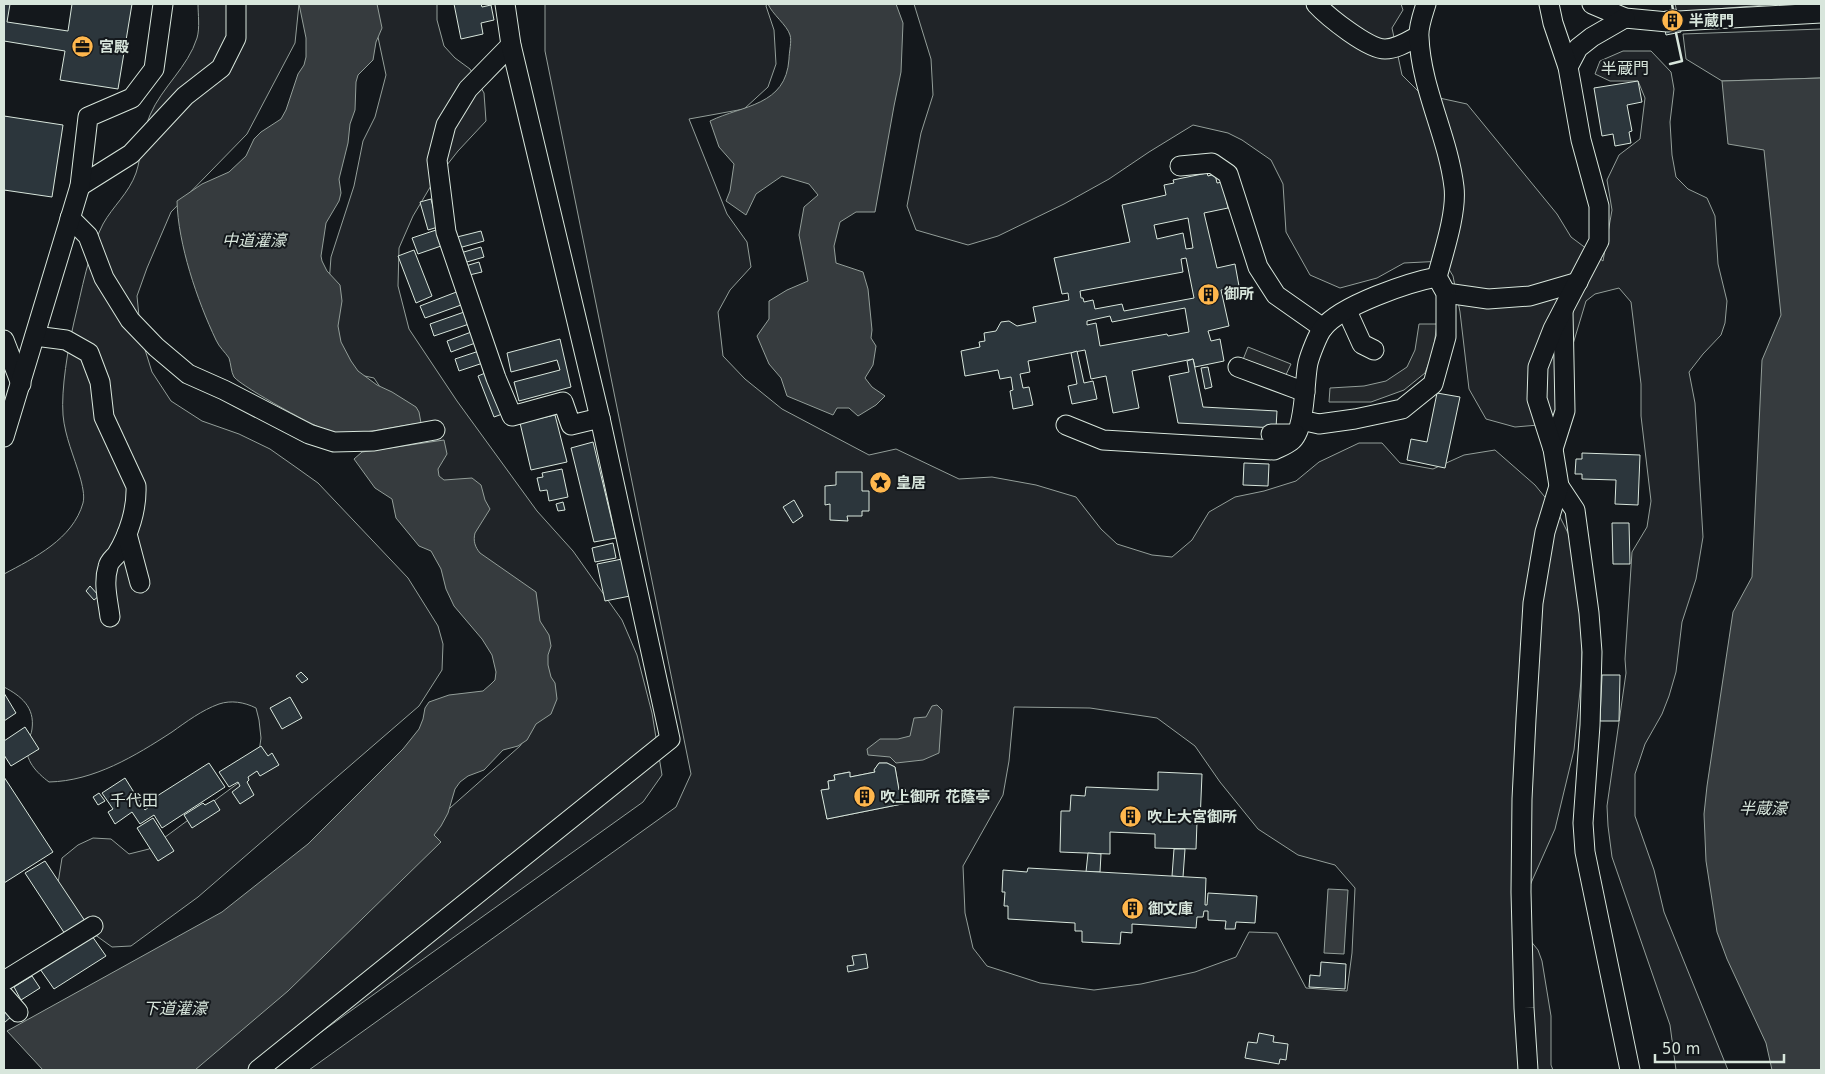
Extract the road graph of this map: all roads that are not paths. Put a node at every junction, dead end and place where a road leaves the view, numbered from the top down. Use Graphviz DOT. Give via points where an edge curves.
graph roads {
  1 [pos="163,4"];
  2 [pos="236,4"];
  3 [pos="505,4"];
  4 [pos="1316,4"];
  5 [pos="1426,4"];
  6 [pos="1549,4"];
  7 [pos="1592,4"];
  8 [pos="1821,13"];
  9 [pos="1625,18"];
  10 [pos="1418,36"];
  11 [pos="511,46"];
  12 [pos="1568,67"];
  13 [pos="1180,166"];
  14 [pos="80,186"];
  15 [pos="70,218"];
  16 [pos="1578,282"];
  17 [pos="1442,285"];
  18 [pos="1563,310"];
  19 [pos="1347,311"];
  20 [pos="1323,328"];
  21 [pos="35,336"];
  22 [pos="4,340"];
  23 [pos="1374,350"];
  24 [pos="1238,367"];
  25 [pos="21,384"];
  26 [pos="1305,392"];
  27 [pos="7,418"];
  28 [pos="600,418"];
  29 [pos="1066,425"];
  30 [pos="1298,427"];
  31 [pos="435,430"];
  32 [pos="1272,434"];
  33 [pos="4,437"];
  34 [pos="1553,448"];
  35 [pos="1559,486"];
  36 [pos="127,534"];
  37 [pos="140,583"];
  38 [pos="110,617"];
  39 [pos="93,926"];
  40 [pos="4,981"];
  41 [pos="4,996"];
  42 [pos="18,1012"];
  43 [pos="258,1070"];
  44 [pos="1528,1070"];
  45 [pos="1630,1070"];
  1 -- 14 [label="lane" via="154,69 132,98 88,117"];
  2 -- 14 [label="lane" via="236,38 222,68 185,96 131,154"];
  3 -- 11 [label="lane"];
  4 -- 10 [label="lane" via="1340,26 1384,49"];
  5 -- 10 [label="lane"];
  6 -- 12 [label="lane"];
  7 -- 9 [label="lane"];
  8 -- 9 [label="lane" via="1673,21"];
  9 -- 12 [label="lane" via="1578,48"];
  10 -- 17 [label="lane" via="1425,78 1454,188"];
  11 -- 28 [label="lane"];
  11 -- 28 [label="lane" via="468,89 446,125 438,160 446,232 512,416 563,402 571,426"];
  12 -- 16 [label="lane" via="1599,206 1599,241"];
  13 -- 20 [label="lane" via="1212,163 1228,174 1258,267 1276,295"];
  14 -- 15 [label="lane"];
  15 -- 21 [label="lane"];
  15 -- 31 [label="lane" via="88,236 104,278 130,320 188,374 309,434 334,442 374,441"];
  16 -- 17 [label="lane" via="1530,296 1488,298"];
  16 -- 18 [label="lane"];
  17 -- 19 [label="lane" via="1418,280"];
  17 -- 30 [label="lane" via="1446,336 1433,384 1402,409"];
  18 -- 34 [label="lane" via="1565,411"];
  18 -- 34 [label="lane" via="1538,367 1537,399"];
  19 -- 20 [label="lane"];
  19 -- 23 [label="lane" via="1362,344"];
  20 -- 26 [label="lane" via="1308,363"];
  21 -- 25 [label="lane"];
  21 -- 36 [label="lane" via="66,340 89,353 100,382 104,417 136,486 137,498"];
  22 -- 25 [label="lane"];
  24 -- 26 [label="lane"];
  25 -- 27 [label="lane"];
  26 -- 30 [label="lane"];
  27 -- 33 [label="lane"];
  28 -- 43 [label="lane" via="670,738"];
  29 -- 30 [label="lane" via="1103,440 1274,450 1293,440"];
  30 -- 32 [label="lane"];
  34 -- 35 [label="lane"];
  35 -- 44 [label="lane" via="1545,532 1533,603 1526,719 1521,892"];
  35 -- 45 [label="lane" via="1574,510 1589,613 1592,661 1583,822 1585,852"];
  36 -- 37 [label="lane"];
  36 -- 38 [label="lane" via="108,564 105,580"];
  39 -- 40 [label="lane"];
  41 -- 42 [label="lane"];
}
